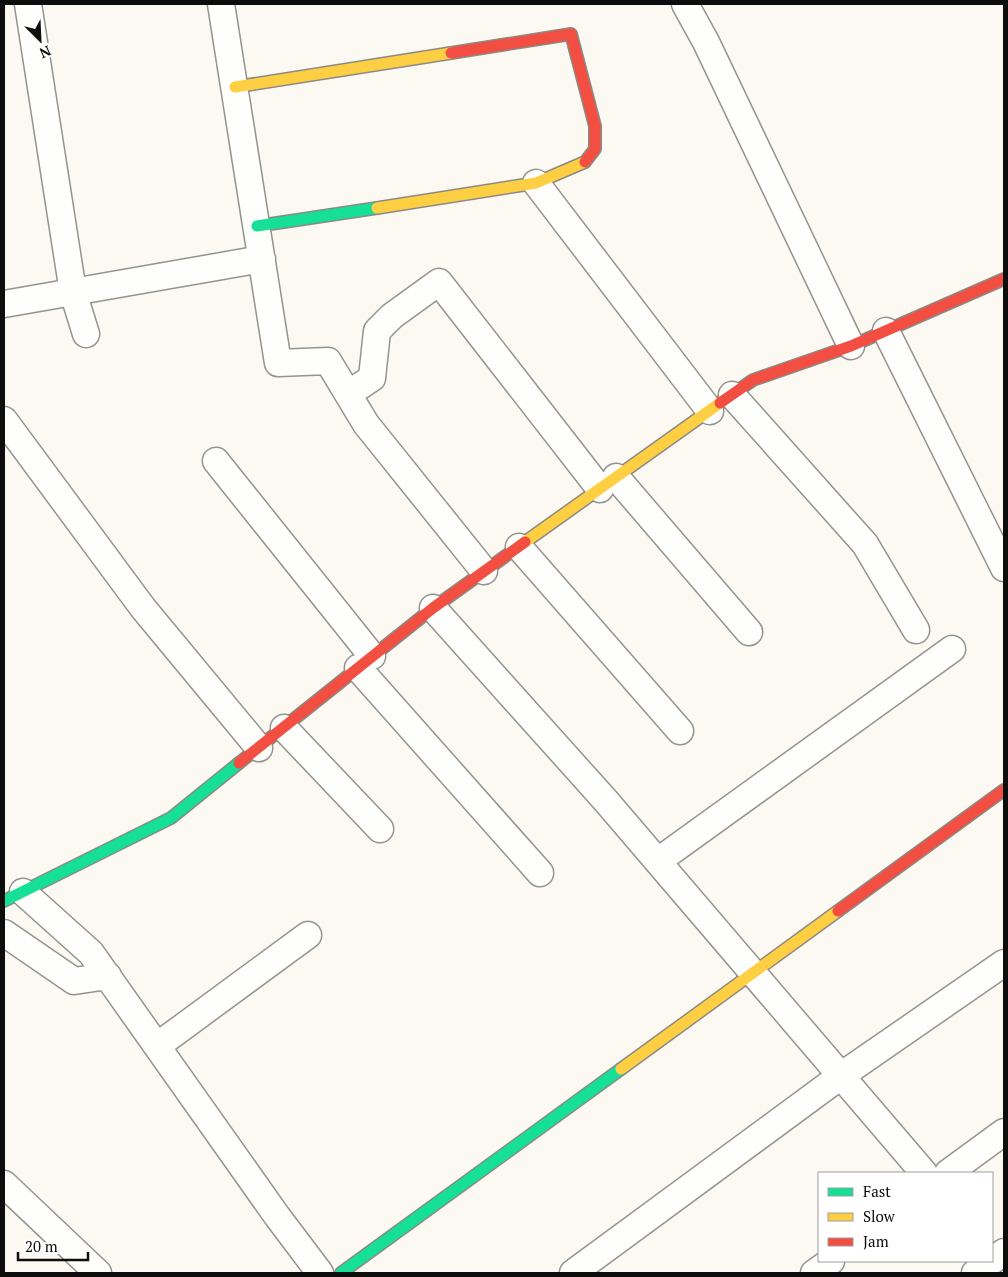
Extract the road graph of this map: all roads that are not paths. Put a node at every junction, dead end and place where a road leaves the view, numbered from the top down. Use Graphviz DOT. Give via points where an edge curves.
graph roads {
  1 [pos="28,4"];
  2 [pos="222,4"];
  3 [pos="685,4"];
  4 [pos="234,87"];
  5 [pos="536,183"];
  6 [pos="257,226"];
  7 [pos="262,259"];
  8 [pos="1004,279"];
  9 [pos="73,292"];
  10 [pos="4,304"];
  11 [pos="886,331"];
  12 [pos="86,334"];
  13 [pos="851,346"];
  14 [pos="348,394"];
  15 [pos="732,396"];
  16 [pos="710,411"];
  17 [pos="4,420"];
  18 [pos="216,461"];
  19 [pos="608,483"];
  20 [pos="518,547"];
  21 [pos="1004,568"];
  22 [pos="484,571"];
  23 [pos="433,608"];
  24 [pos="916,630"];
  25 [pos="749,632"];
  26 [pos="952,649"];
  27 [pos="365,662"];
  28 [pos="284,728"];
  29 [pos="680,731"];
  30 [pos="259,748"];
  31 [pos="1004,790"];
  32 [pos="380,830"];
  33 [pos="658,861"];
  34 [pos="540,873"];
  35 [pos="13,896"];
  36 [pos="4,933"];
  37 [pos="308,935"];
  38 [pos="1004,963"];
  39 [pos="753,971"];
  40 [pos="108,976"];
  41 [pos="157,1046"];
  42 [pos="842,1075"];
  43 [pos="1004,1132"];
  44 [pos="923,1172"];
  45 [pos="949,1172"];
  46 [pos="4,1184"];
  47 [pos="830,1262"];
  48 [pos="993,1262"];
  49 [pos="98,1273"];
  50 [pos="320,1273"];
  51 [pos="341,1273"];
  52 [pos="573,1273"];
  53 [pos="814,1273"];
  54 [pos="976,1273"];
  1 -- 9 [label="street"];
  2 -- 4 [label="street"];
  3 -- 13 [label="street"];
  4 -- 5 [label="street" via="571,34 595,126 595,149 583,164"];
  4 -- 6 [label="street"];
  5 -- 6 [label="street"];
  5 -- 16 [label="street"];
  6 -- 7 [label="street"];
  7 -- 9 [label="street"];
  7 -- 14 [label="street" via="278,363 328,361"];
  8 -- 11 [label="street"];
  9 -- 10 [label="street"];
  9 -- 12 [label="street"];
  11 -- 13 [label="street"];
  11 -- 21 [label="street"];
  13 -- 15 [label="street" via="753,380"];
  14 -- 19 [label="street" via="372,378 377,331 439,282"];
  14 -- 22 [label="street" via="366,424"];
  15 -- 16 [label="street"];
  15 -- 24 [label="street" via="865,544"];
  16 -- 19 [label="street"];
  17 -- 30 [label="street" via="143,608"];
  18 -- 27 [label="street"];
  19 -- 20 [label="street"];
  19 -- 25 [label="street"];
  20 -- 22 [label="street"];
  20 -- 29 [label="street"];
  22 -- 23 [label="street"];
  23 -- 27 [label="street"];
  23 -- 33 [label="street"];
  26 -- 33 [label="street"];
  27 -- 28 [label="street"];
  27 -- 34 [label="street"];
  28 -- 30 [label="street"];
  28 -- 32 [label="street"];
  30 -- 35 [label="street" via="171,818"];
  31 -- 39 [label="street"];
  33 -- 39 [label="street"];
  35 -- 40 [label="street" via="91,953"];
  36 -- 40 [label="street" via="74,981"];
  37 -- 41 [label="street"];
  38 -- 42 [label="street"];
  39 -- 42 [label="street"];
  39 -- 51 [label="street"];
  40 -- 41 [label="street"];
  41 -- 50 [label="street"];
  42 -- 44 [label="street"];
  42 -- 52 [label="street"];
  43 -- 45 [label="street"];
  46 -- 49 [label="street"];
  47 -- 53 [label="street"];
  48 -- 54 [label="street"];
}
